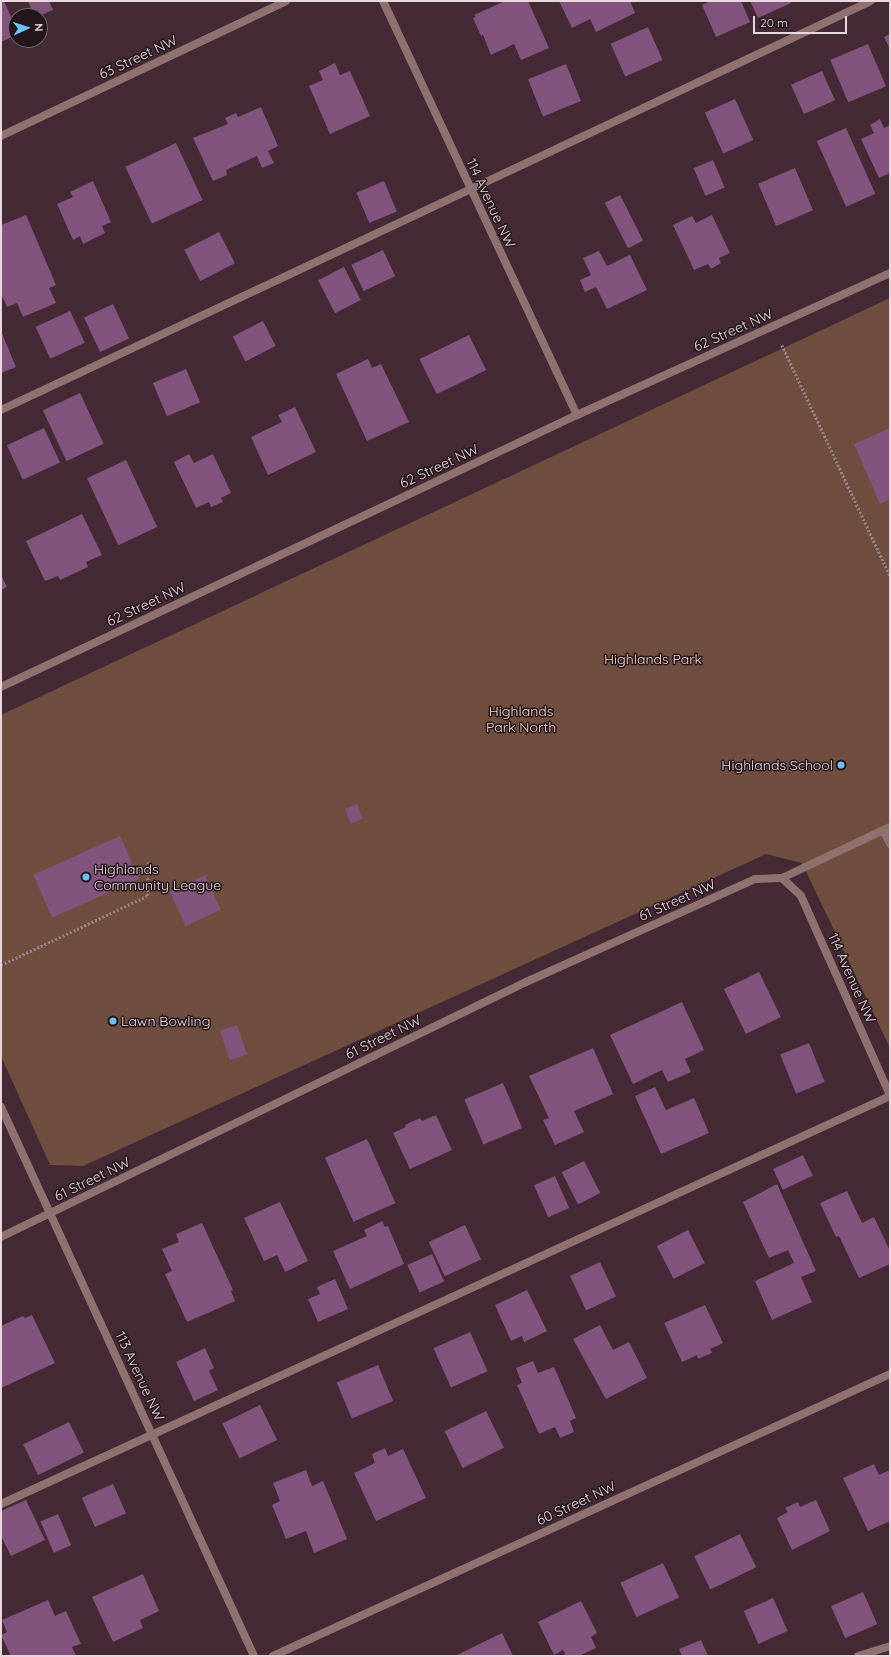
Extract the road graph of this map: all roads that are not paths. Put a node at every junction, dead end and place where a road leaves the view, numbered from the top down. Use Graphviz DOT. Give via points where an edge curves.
graph roads {
  1 [pos="286,1"];
  2 [pos="382,1"];
  3 [pos="872,1"];
  4 [pos="1,136"];
  5 [pos="470,191"];
  6 [pos="890,273"];
  7 [pos="1,410"];
  8 [pos="577,415"];
  9 [pos="1,687"];
  10 [pos="887,829"];
  11 [pos="890,844"];
  12 [pos="782,878"];
  13 [pos="890,1095"];
  14 [pos="1,1107"];
  15 [pos="51,1214"];
  16 [pos="1,1237"];
  17 [pos="890,1374"];
  18 [pos="152,1434"];
  19 [pos="1,1504"];
  20 [pos="890,1646"];
  21 [pos="254,1656"];
  22 [pos="273,1656"];
  23 [pos="858,1656"];
  1 -- 4 [label="street, 63 Street NW"];
  2 -- 5 [label="street, 114 Avenue NW"];
  3 -- 5 [label="street"];
  5 -- 7 [label="street"];
  5 -- 8 [label="street, 114 Avenue NW"];
  6 -- 8 [label="street, 62 Street NW"];
  8 -- 9 [label="street, 62 Street NW"];
  10 -- 11 [label="street"];
  10 -- 12 [label="street"];
  12 -- 13 [label="street, 114 Avenue NW" via="801,896"];
  12 -- 15 [label="street, 61 Street NW" via="755,880 526,982"];
  13 -- 18 [label="street"];
  14 -- 15 [label="street, 113 Avenue NW"];
  15 -- 16 [label="street, 61 Street NW"];
  15 -- 18 [label="street, 113 Avenue NW"];
  17 -- 22 [label="street, 60 Street NW"];
  18 -- 19 [label="street"];
  18 -- 21 [label="street, 113 Avenue NW"];
  20 -- 23 [label="street"];
}
